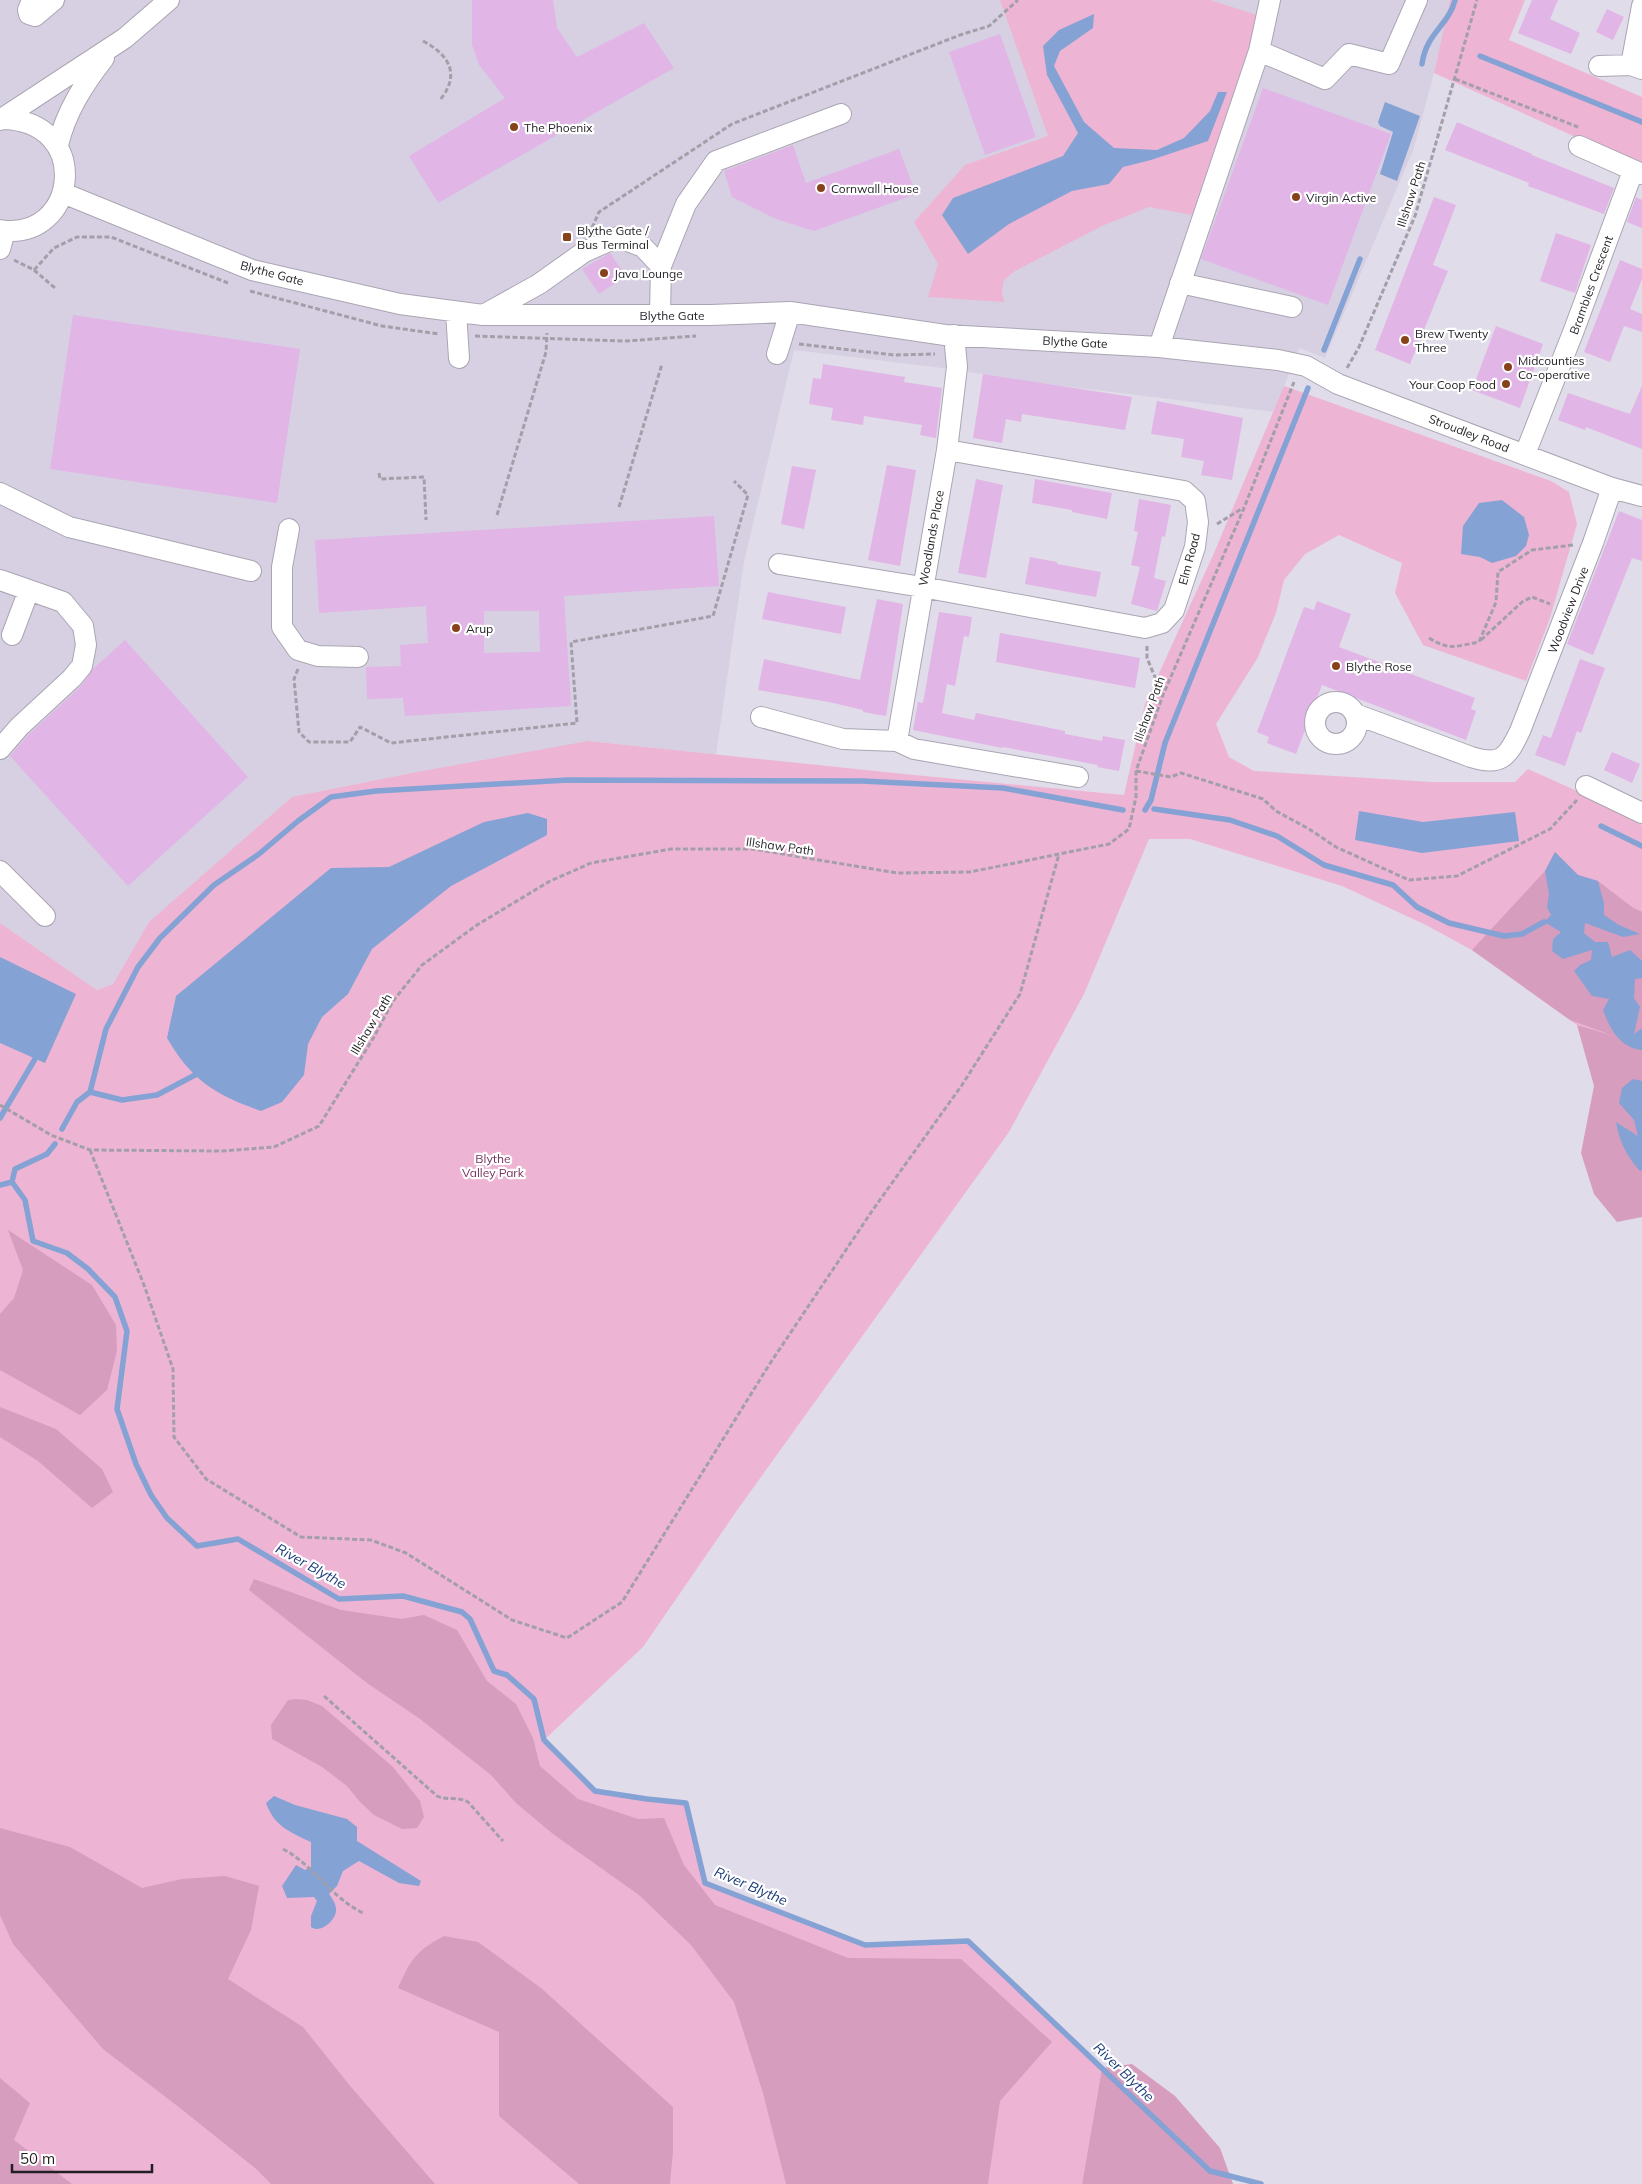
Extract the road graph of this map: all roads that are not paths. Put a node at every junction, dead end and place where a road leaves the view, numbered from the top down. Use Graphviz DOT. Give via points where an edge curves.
graph roads {
  1 [pos="32,0"];
  2 [pos="54,0"];
  3 [pos="169,0"];
  4 [pos="1270,0"];
  5 [pos="1417,0"];
  6 [pos="1642,6"];
  7 [pos="114,45"];
  8 [pos="1259,51"];
  9 [pos="1600,66"];
  10 [pos="1637,67"];
  11 [pos="841,114"];
  12 [pos="1,119"];
  13 [pos="1579,137"];
  14 [pos="58,145"];
  15 [pos="1638,173"];
  16 [pos="63,193"];
  17 [pos="4,242"];
  18 [pos="661,266"];
  19 [pos="1180,283"];
  20 [pos="1292,307"];
  21 [pos="456,312"];
  22 [pos="790,312"];
  23 [pos="660,314"];
  24 [pos="483,315"];
  25 [pos="954,335"];
  26 [pos="1159,347"];
  27 [pos="777,354"];
  28 [pos="459,358"];
  29 [pos="1298,365"];
  30 [pos="947,450"];
  31 [pos="1525,454"];
  32 [pos="1612,488"];
  33 [pos="0,493"];
  34 [pos="1642,496"];
  35 [pos="289,529"];
  36 [pos="779,564"];
  37 [pos="251,571"];
  38 [pos="0,580"];
  39 [pos="922,587"];
  40 [pos="29,590"];
  41 [pos="12,635"];
  42 [pos="358,657"];
  43 [pos="1355,714"];
  44 [pos="761,717"];
  45 [pos="897,741"];
  46 [pos="0,749"];
  47 [pos="1078,777"];
  48 [pos="1586,786"];
  49 [pos="1642,813"];
  50 [pos="0,870"];
  51 [pos="45,916"];
  1 -- 2 [label="street" via="28,10 35,16"];
  3 -- 7 [label="street"];
  4 -- 8 [label="street"];
  5 -- 8 [label="street" via="1389,64 1349,54 1325,79"];
  6 -- 10 [label="street"];
  7 -- 12 [label="street"];
  7 -- 14 [label="street" via="84,84 66,117"];
  8 -- 19 [label="street"];
  9 -- 10 [label="street"];
  11 -- 18 [label="street" via="716,162 686,204"];
  12 -- 14 [label="street" via="19,119 39,127"];
  13 -- 15 [label="street"];
  14 -- 16 [label="street" via="66,180"];
  15 -- 31 [label="street, Brambles Crescent"];
  16 -- 17 [label="street" via="57,205 39,223"];
  16 -- 21 [label="street, Blythe Gate" via="252,270 400,304"];
  18 -- 23 [label="street"];
  18 -- 24 [label="street" via="643,247 618,237 584,252 539,284"];
  19 -- 20 [label="street"];
  19 -- 26 [label="street"];
  21 -- 24 [label="street, Blythe Gate"];
  21 -- 28 [label="street"];
  22 -- 23 [label="street, Blythe Gate"];
  22 -- 25 [label="street, Blythe Gate"];
  22 -- 27 [label="street"];
  23 -- 24 [label="street, Blythe Gate"];
  25 -- 26 [label="street, Blythe Gate"];
  25 -- 30 [label="street, Woodlands Place" via="957,367"];
  26 -- 29 [label="street, Blythe Gate"];
  29 -- 31 [label="street, Stroudley Road" via="1306,366 1338,384"];
  30 -- 39 [label="street, Woodlands Place"];
  30 -- 39 [label="street, Elm Road" via="1184,491 1195,501 1195,547 1174,610 1162,623 1148,628"];
  31 -- 32 [label="street, Stroudley Road"];
  32 -- 34 [label="street, Stroudley Road"];
  32 -- 43 [label="street, Woodview Drive" via="1520,731 1512,748 1501,759 1488,762"];
  33 -- 37 [label="street" via="69,527"];
  35 -- 42 [label="street" via="282,567 282,627 298,650 318,656"];
  36 -- 39 [label="street"];
  38 -- 40 [label="street"];
  39 -- 45 [label="street, Woodlands Place"];
  40 -- 41 [label="street"];
  40 -- 46 [label="street" via="62,602 76,616 86,637 85,657 72,678"];
  44 -- 45 [label="street" via="844,739"];
  45 -- 47 [label="street" via="914,749"];
  48 -- 49 [label="street"];
  50 -- 51 [label="street"];
}
